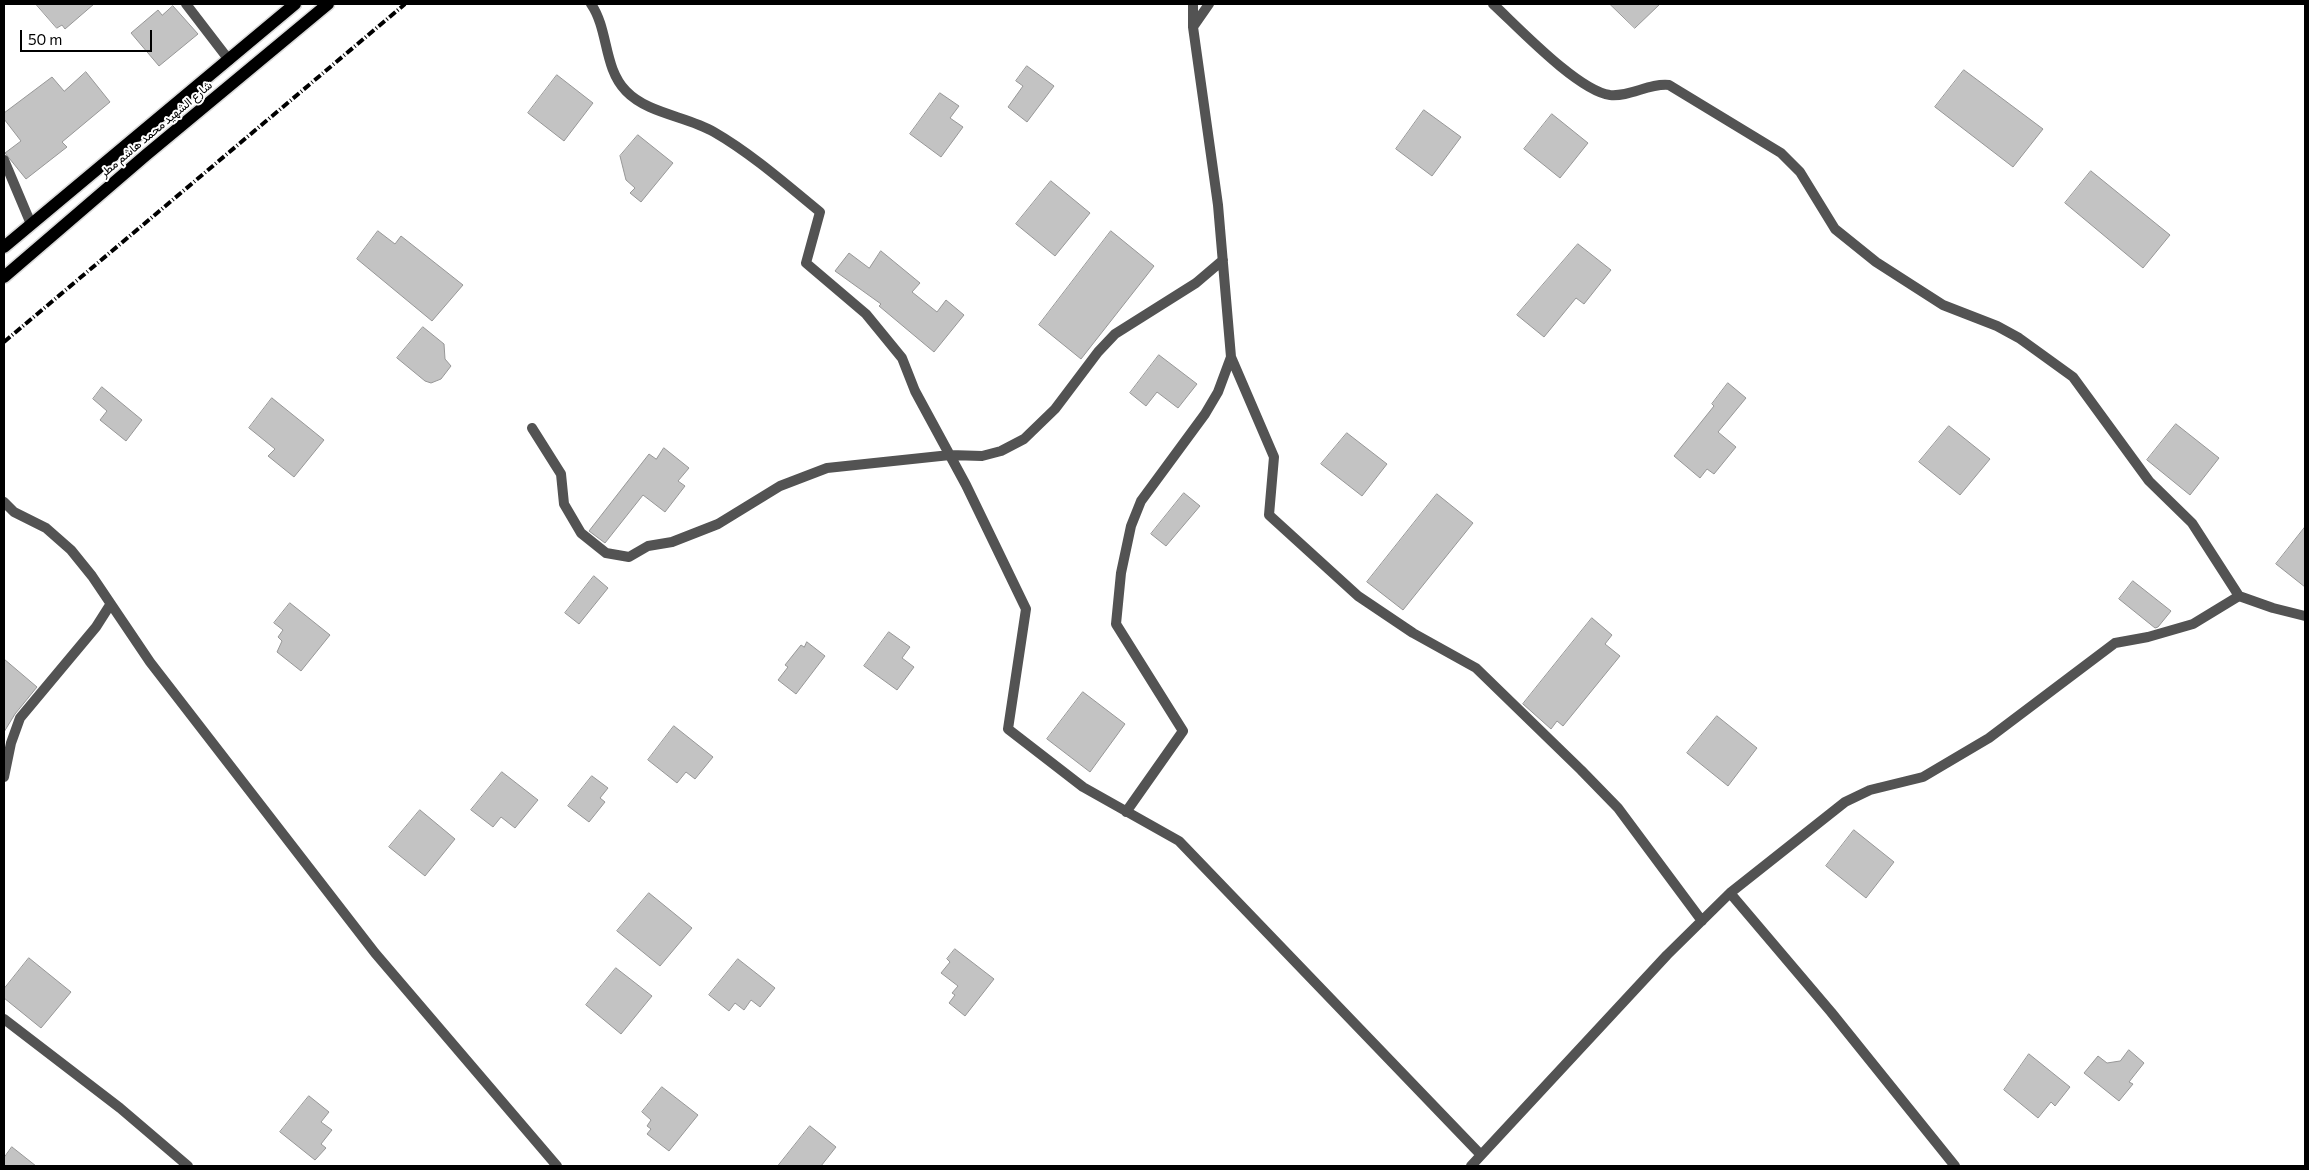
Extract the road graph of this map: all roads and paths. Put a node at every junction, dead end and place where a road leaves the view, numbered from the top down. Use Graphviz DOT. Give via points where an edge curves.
graph roads {
  1 [pos="186,4"];
  2 [pos="295,4"];
  3 [pos="328,4"];
  4 [pos="591,4"];
  5 [pos="1193,4"];
  6 [pos="1209,4"];
  7 [pos="1493,4"];
  8 [pos="1193,27"];
  9 [pos="229,60"];
  10 [pos="4,160"];
  11 [pos="31,224"];
  12 [pos="4,247"];
  13 [pos="1223,260"];
  14 [pos="4,277"];
  15 [pos="1231,357"];
  16 [pos="532,428"];
  17 [pos="950,454"];
  18 [pos="4,502"];
  19 [pos="2239,596"];
  20 [pos="110,605"];
  21 [pos="2305,616"];
  22 [pos="4,777"];
  23 [pos="1126,812"];
  24 [pos="1730,893"];
  25 [pos="1702,920"];
  26 [pos="4,1019"];
  27 [pos="1481,1154"];
  28 [pos="188,1166"];
  29 [pos="557,1166"];
  30 [pos="1471,1166"];
  31 [pos="1955,1166"];
  1 -- 9 [label="street"];
  2 -- 9 [label="main road, شارع الشهيد محمد هاشم مطر"];
  3 -- 14 [label="main road, شارع الشهيد محمد هاشم مطر"];
  4 -- 17 [label="street" via="617,79 635,99 720,136 820,212 806,264 866,314 902,358 923,407"];
  5 -- 8 [label="street"];
  6 -- 8 [label="street"];
  7 -- 19 [label="street" via="1547,54 1601,93 1619,95 1651,86 1670,85 1764,141 1800,172 1836,229 1876,262 1943,305 2019,338 2073,377 2149,481 2192,523"];
  8 -- 13 [label="street"];
  9 -- 11 [label="main road, شارع الشهيد محمد هاشم مطر"];
  10 -- 11 [label="street"];
  11 -- 12 [label="main road, شارع الشهيد محمد هاشم مطر"];
  13 -- 15 [label="street"];
  13 -- 17 [label="street" via="1196,283 1115,334 1055,409 1024,439 982,456"];
  15 -- 23 [label="street" via="1218,392 1205,414 1154,481 1131,526 1121,573 1116,624 1183,731"];
  15 -- 25 [label="street" via="1274,457 1269,515 1358,596 1413,633 1476,668 1618,808"];
  16 -- 17 [label="street" via="561,474 564,504 581,534 606,553 629,556 648,546 672,542 718,524 780,486 810,473 827,468"];
  17 -- 23 [label="street" via="1026,609 1008,729 1083,787"];
  18 -- 20 [label="street" via="14,512 59,538 92,576"];
  19 -- 21 [label="street"];
  19 -- 24 [label="street" via="2193,624 2115,643 1989,738 1923,777 1870,790 1846,802"];
  20 -- 22 [label="street" via="96,627 20,718"];
  20 -- 29 [label="street" via="150,662 375,953"];
  23 -- 27 [label="street" via="1179,842"];
  24 -- 25 [label="street"];
  24 -- 31 [label="street"];
  25 -- 27 [label="street"];
  26 -- 28 [label="street" via="120,1108"];
  27 -- 30 [label="street"];
}
